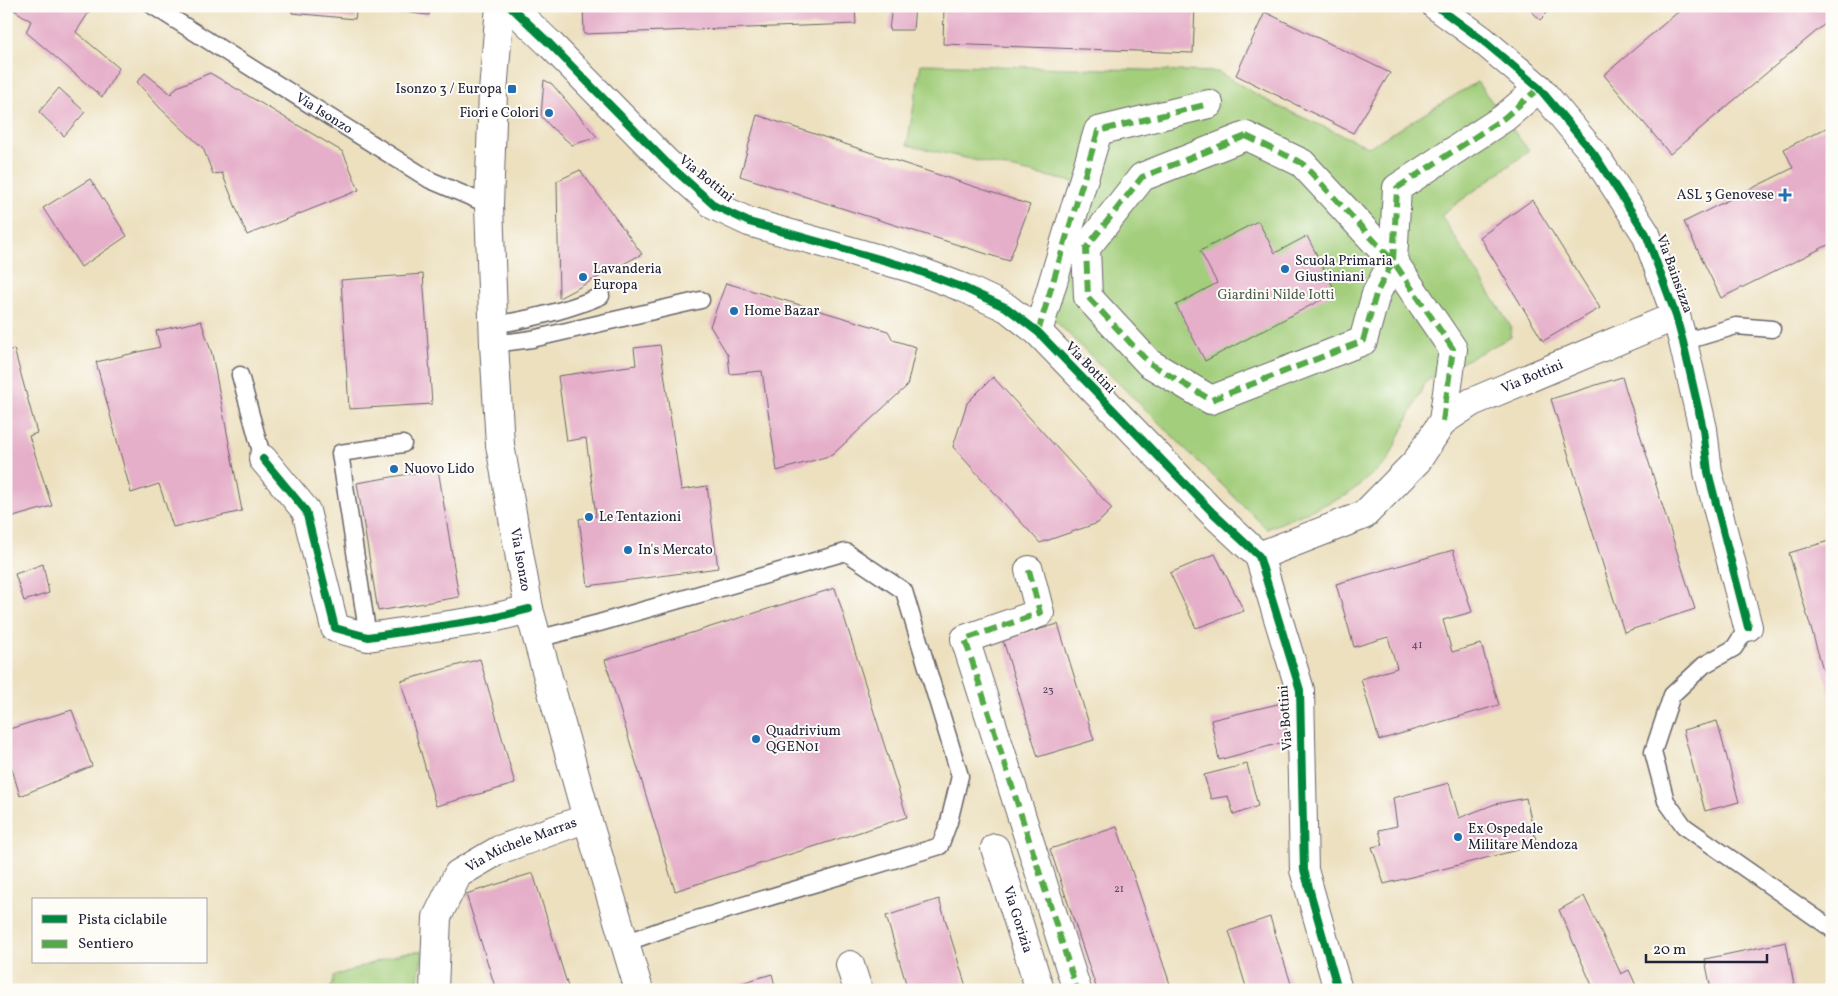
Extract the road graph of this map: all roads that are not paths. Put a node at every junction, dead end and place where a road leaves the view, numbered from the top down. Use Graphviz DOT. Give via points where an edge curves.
graph roads {
  1 [pos="500,6"];
  2 [pos="510,6"];
  3 [pos="1436,6"];
  4 [pos="158,10"];
  5 [pos="1539,88"];
  6 [pos="1209,104"];
  7 [pos="489,205"];
  8 [pos="1393,260"];
  9 [pos="601,296"];
  10 [pos="701,300"];
  11 [pos="1680,329"];
  12 [pos="1772,330"];
  13 [pos="1038,332"];
  14 [pos="493,335"];
  15 [pos="240,375"];
  16 [pos="1443,421"];
  17 [pos="403,444"];
  18 [pos="263,459"];
  19 [pos="1259,556"];
  20 [pos="1029,570"];
  21 [pos="529,610"];
  22 [pos="1748,626"];
  23 [pos="368,636"];
  24 [pos="537,638"];
  25 [pos="587,818"];
  26 [pos="994,848"];
  27 [pos="1832,929"];
  28 [pos="625,943"];
  29 [pos="434,990"];
  30 [pos="639,990"];
  31 [pos="1040,990"];
  32 [pos="1077,990"];
  33 [pos="1338,990"];
  1 -- 7 [label="street, Via Isonzo"];
  2 -- 13 [label="street, Via Bottini" via="667,163 715,206 749,222 912,268 964,288 1007,308"];
  3 -- 5 [label="street, Via Bainsizza"];
  4 -- 7 [label="lane, Via Isonzo" via="430,180"];
  5 -- 8 [label="street" via="1504,118 1398,188"];
  5 -- 11 [label="street, Via Bainsizza" via="1594,154 1646,234"];
  6 -- 13 [label="street" via="1098,132"];
  7 -- 14 [label="street, Via Isonzo"];
  8 -- 8 [label="street" via="1302,163 1246,136 1142,177 1086,248 1088,298 1149,363 1211,400 1363,341 1376,294"];
  8 -- 16 [label="street" via="1453,349"];
  9 -- 14 [label="lane"];
  10 -- 14 [label="lane" via="532,339"];
  11 -- 12 [label="lane" via="1736,326"];
  11 -- 16 [label="street, Via Bottini" via="1480,398"];
  11 -- 22 [label="street, Via Bainsizza" via="1703,428 1708,472"];
  13 -- 19 [label="street, Via Bottini"];
  14 -- 21 [label="street, Via Isonzo" via="500,446"];
  15 -- 18 [label="lane"];
  16 -- 19 [label="street, Via Bottini" via="1417,461 1364,515"];
  17 -- 23 [label="lane" via="340,453"];
  18 -- 23 [label="street" via="306,511 336,628"];
  19 -- 33 [label="street, Via Bottini" via="1300,690 1304,870"];
  20 -- 32 [label="street" via="1040,613 965,639"];
  21 -- 23 [label="street"];
  21 -- 24 [label="street, Via Isonzo"];
  22 -- 27 [label="lane" via="1734,648 1704,666 1672,695 1653,752 1666,801 1684,826"];
  24 -- 25 [label="street, Via Isonzo"];
  24 -- 28 [label="lane" via="846,552 904,591 960,776 940,846"];
  25 -- 28 [label="street, Via Isonzo"];
  25 -- 29 [label="street, Via Michele Marras" via="499,850 458,874 437,917"];
  26 -- 31 [label="street, Via Gorizia"];
  28 -- 30 [label="street, Via Isonzo"];
}
